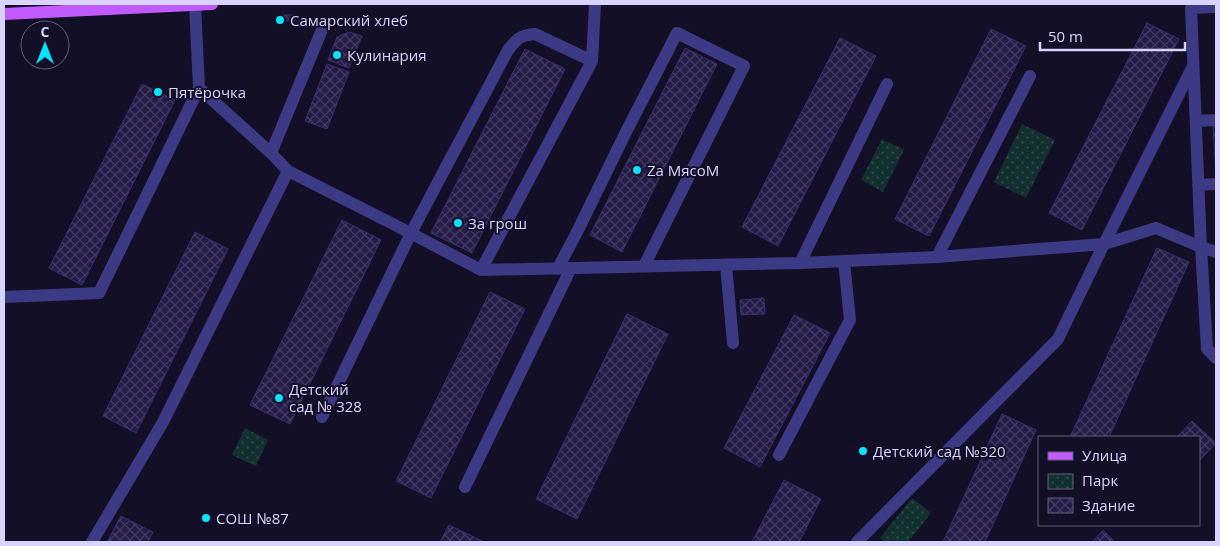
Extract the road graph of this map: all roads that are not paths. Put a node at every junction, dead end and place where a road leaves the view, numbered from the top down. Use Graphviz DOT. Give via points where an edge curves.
graph roads {
  1 [pos="196,4"];
  2 [pos="212,4"];
  3 [pos="595,4"];
  4 [pos="1216,7"];
  5 [pos="4,14"];
  6 [pos="324,25"];
  7 [pos="592,61"];
  8 [pos="1193,66"];
  9 [pos="1030,76"];
  10 [pos="887,84"];
  11 [pos="199,88"];
  12 [pos="1216,120"];
  13 [pos="1196,121"];
  14 [pos="271,153"];
  15 [pos="288,171"];
  16 [pos="1216,184"];
  17 [pos="1198,185"];
  18 [pos="411,233"];
  19 [pos="1104,244"];
  20 [pos="1201,247"];
  21 [pos="1216,252"];
  22 [pos="937,257"];
  23 [pos="844,261"];
  24 [pos="800,263"];
  25 [pos="726,265"];
  26 [pos="644,266"];
  27 [pos="558,268"];
  28 [pos="571,268"];
  29 [pos="481,270"];
  30 [pos="4,297"];
  31 [pos="733,343"];
  32 [pos="1216,358"];
  33 [pos="322,417"];
  34 [pos="778,455"];
  35 [pos="465,487"];
  36 [pos="92,542"];
  37 [pos="857,542"];
  1 -- 2 [label="main road"];
  1 -- 5 [label="main road"];
  1 -- 11 [label="lane"];
  3 -- 7 [label="lane"];
  4 -- 8 [label="lane" via="1191,8"];
  6 -- 14 [label="lane"];
  7 -- 18 [label="lane" via="535,34 524,35 515,41"];
  7 -- 29 [label="lane"];
  8 -- 13 [label="lane"];
  8 -- 19 [label="lane"];
  9 -- 22 [label="lane"];
  10 -- 24 [label="lane"];
  11 -- 14 [label="lane"];
  11 -- 30 [label="lane" via="99,293"];
  12 -- 13 [label="lane"];
  13 -- 17 [label="lane"];
  14 -- 15 [label="lane"];
  15 -- 18 [label="lane"];
  15 -- 36 [label="lane" via="163,422"];
  16 -- 17 [label="lane"];
  17 -- 20 [label="lane"];
  18 -- 29 [label="lane"];
  18 -- 33 [label="lane"];
  19 -- 20 [label="lane" via="1156,228"];
  19 -- 22 [label="lane"];
  19 -- 37 [label="lane" via="1058,339"];
  20 -- 21 [label="lane"];
  20 -- 32 [label="lane" via="1207,350"];
  22 -- 23 [label="lane"];
  23 -- 24 [label="lane"];
  23 -- 34 [label="lane" via="850,320"];
  24 -- 25 [label="lane"];
  25 -- 26 [label="lane"];
  25 -- 31 [label="lane"];
  26 -- 27 [label="lane" via="744,66 677,33"];
  26 -- 28 [label="lane"];
  27 -- 28 [label="lane"];
  27 -- 29 [label="lane"];
  28 -- 35 [label="lane"];
}
